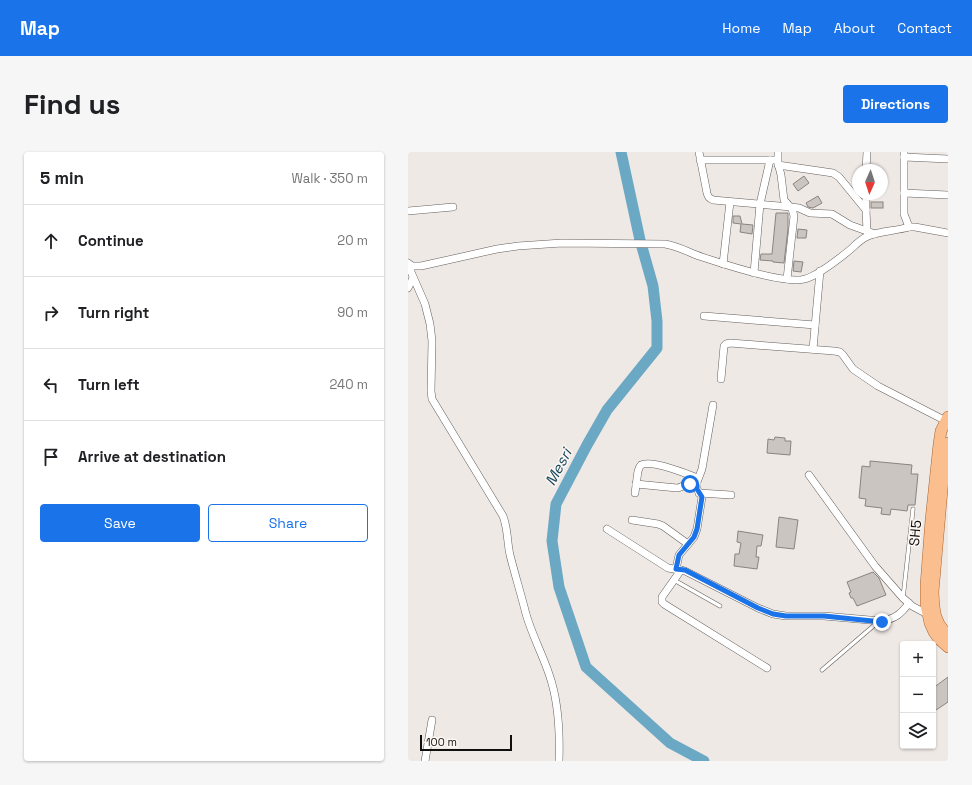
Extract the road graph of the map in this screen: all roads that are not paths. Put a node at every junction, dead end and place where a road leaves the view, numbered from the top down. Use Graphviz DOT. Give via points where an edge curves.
graph roads {
  1 [pos="867,152"];
  2 [pos="904,154"];
  3 [pos="700,156"];
  4 [pos="732,156"];
  5 [pos="778,159"];
  6 [pos="948,159"];
  7 [pos="770,160"];
  8 [pos="866,164"];
  9 [pos="904,193"];
  10 [pos="948,195"];
  11 [pos="866,200"];
  12 [pos="730,202"];
  13 [pos="760,204"];
  14 [pos="452,207"];
  15 [pos="791,207"];
  16 [pos="866,210"];
  17 [pos="408,211"];
  18 [pos="909,227"];
  19 [pos="867,231"];
  20 [pos="948,233"];
  21 [pos="875,234"];
  22 [pos="409,264"];
  23 [pos="723,264"];
  24 [pos="820,271"];
  25 [pos="754,273"];
  26 [pos="413,278"];
  27 [pos="787,279"];
  28 [pos="408,288"];
  29 [pos="704,316"];
  30 [pos="815,325"];
  31 [pos="813,349"];
  32 [pos="721,379"];
  33 [pos="713,405"];
  34 [pos="946,423"];
  35 [pos="948,443"];
  36 [pos="809,475"];
  37 [pos="698,481"];
  38 [pos="636,484"];
  39 [pos="635,493"];
  40 [pos="699,493"];
  41 [pos="732,495"];
  42 [pos="913,509"];
  43 [pos="632,520"];
  44 [pos="607,529"];
  45 [pos="688,544"];
  46 [pos="678,570"];
  47 [pos="674,580"];
  48 [pos="903,598"];
  49 [pos="909,603"];
  50 [pos="720,606"];
  51 [pos="931,615"];
  52 [pos="878,621"];
  53 [pos="948,635"];
  54 [pos="948,648"];
  55 [pos="767,668"];
  56 [pos="822,670"];
  57 [pos="432,720"];
  58 [pos="425,761"];
  59 [pos="558,761"];
  1 -- 8 [label="street"];
  2 -- 6 [label="street"];
  2 -- 9 [label="street"];
  3 -- 4 [label="street"];
  3 -- 12 [label="street" via="708,197"];
  4 -- 7 [label="street"];
  5 -- 7 [label="street"];
  5 -- 15 [label="street" via="784,200"];
  5 -- 16 [label="street" via="833,173"];
  7 -- 13 [label="street"];
  9 -- 10 [label="street"];
  9 -- 18 [label="street" via="904,214"];
  11 -- 16 [label="street"];
  12 -- 13 [label="street"];
  12 -- 23 [label="street"];
  13 -- 15 [label="street"];
  13 -- 25 [label="street"];
  14 -- 17 [label="street"];
  15 -- 19 [label="street" via="810,213 832,214 850,225"];
  15 -- 27 [label="street" via="794,216"];
  16 -- 19 [label="street"];
  18 -- 20 [label="street"];
  18 -- 21 [label="street"];
  19 -- 21 [label="street"];
  21 -- 24 [label="street" via="861,240"];
  22 -- 23 [label="street" via="416,267 498,249 575,243 665,244"];
  22 -- 26 [label="street"];
  23 -- 25 [label="street"];
  24 -- 27 [label="street" via="805,279"];
  24 -- 30 [label="street"];
  25 -- 27 [label="street"];
  26 -- 28 [label="street"];
  26 -- 59 [label="street" via="425,304 430,324 432,399 506,524 510,553 529,624 554,688 558,717"];
  29 -- 30 [label="street"];
  30 -- 31 [label="street"];
  31 -- 32 [label="street" via="726,344"];
  31 -- 34 [label="street" via="840,352 853,369 867,379"];
  33 -- 37 [label="street"];
  34 -- 51 [label="main road, SH5" via="941,431 931,520 926,605"];
  35 -- 51 [label="main road, SH5" via="933,592 934,610"];
  36 -- 48 [label="street" via="876,566"];
  37 -- 38 [label="street" via="680,488"];
  37 -- 38 [label="street" via="664,466 646,464 639,468"];
  37 -- 40 [label="street"];
  38 -- 39 [label="street"];
  40 -- 41 [label="street"];
  40 -- 45 [label="street" via="702,497 697,529"];
  42 -- 48 [label="lane"];
  43 -- 45 [label="street" via="658,524"];
  44 -- 46 [label="street" via="668,568"];
  45 -- 46 [label="street" via="679,555"];
  46 -- 47 [label="street"];
  46 -- 52 [label="street" via="685,570 773,614"];
  47 -- 50 [label="lane"];
  47 -- 55 [label="street" via="662,597 664,604"];
  48 -- 49 [label="street"];
  49 -- 51 [label="street"];
  49 -- 52 [label="street" via="898,616"];
  51 -- 53 [label="main road, SH5"];
  51 -- 54 [label="main road, SH5" via="930,623 934,632"];
  52 -- 56 [label="lane"];
  57 -- 58 [label="street"];
}
